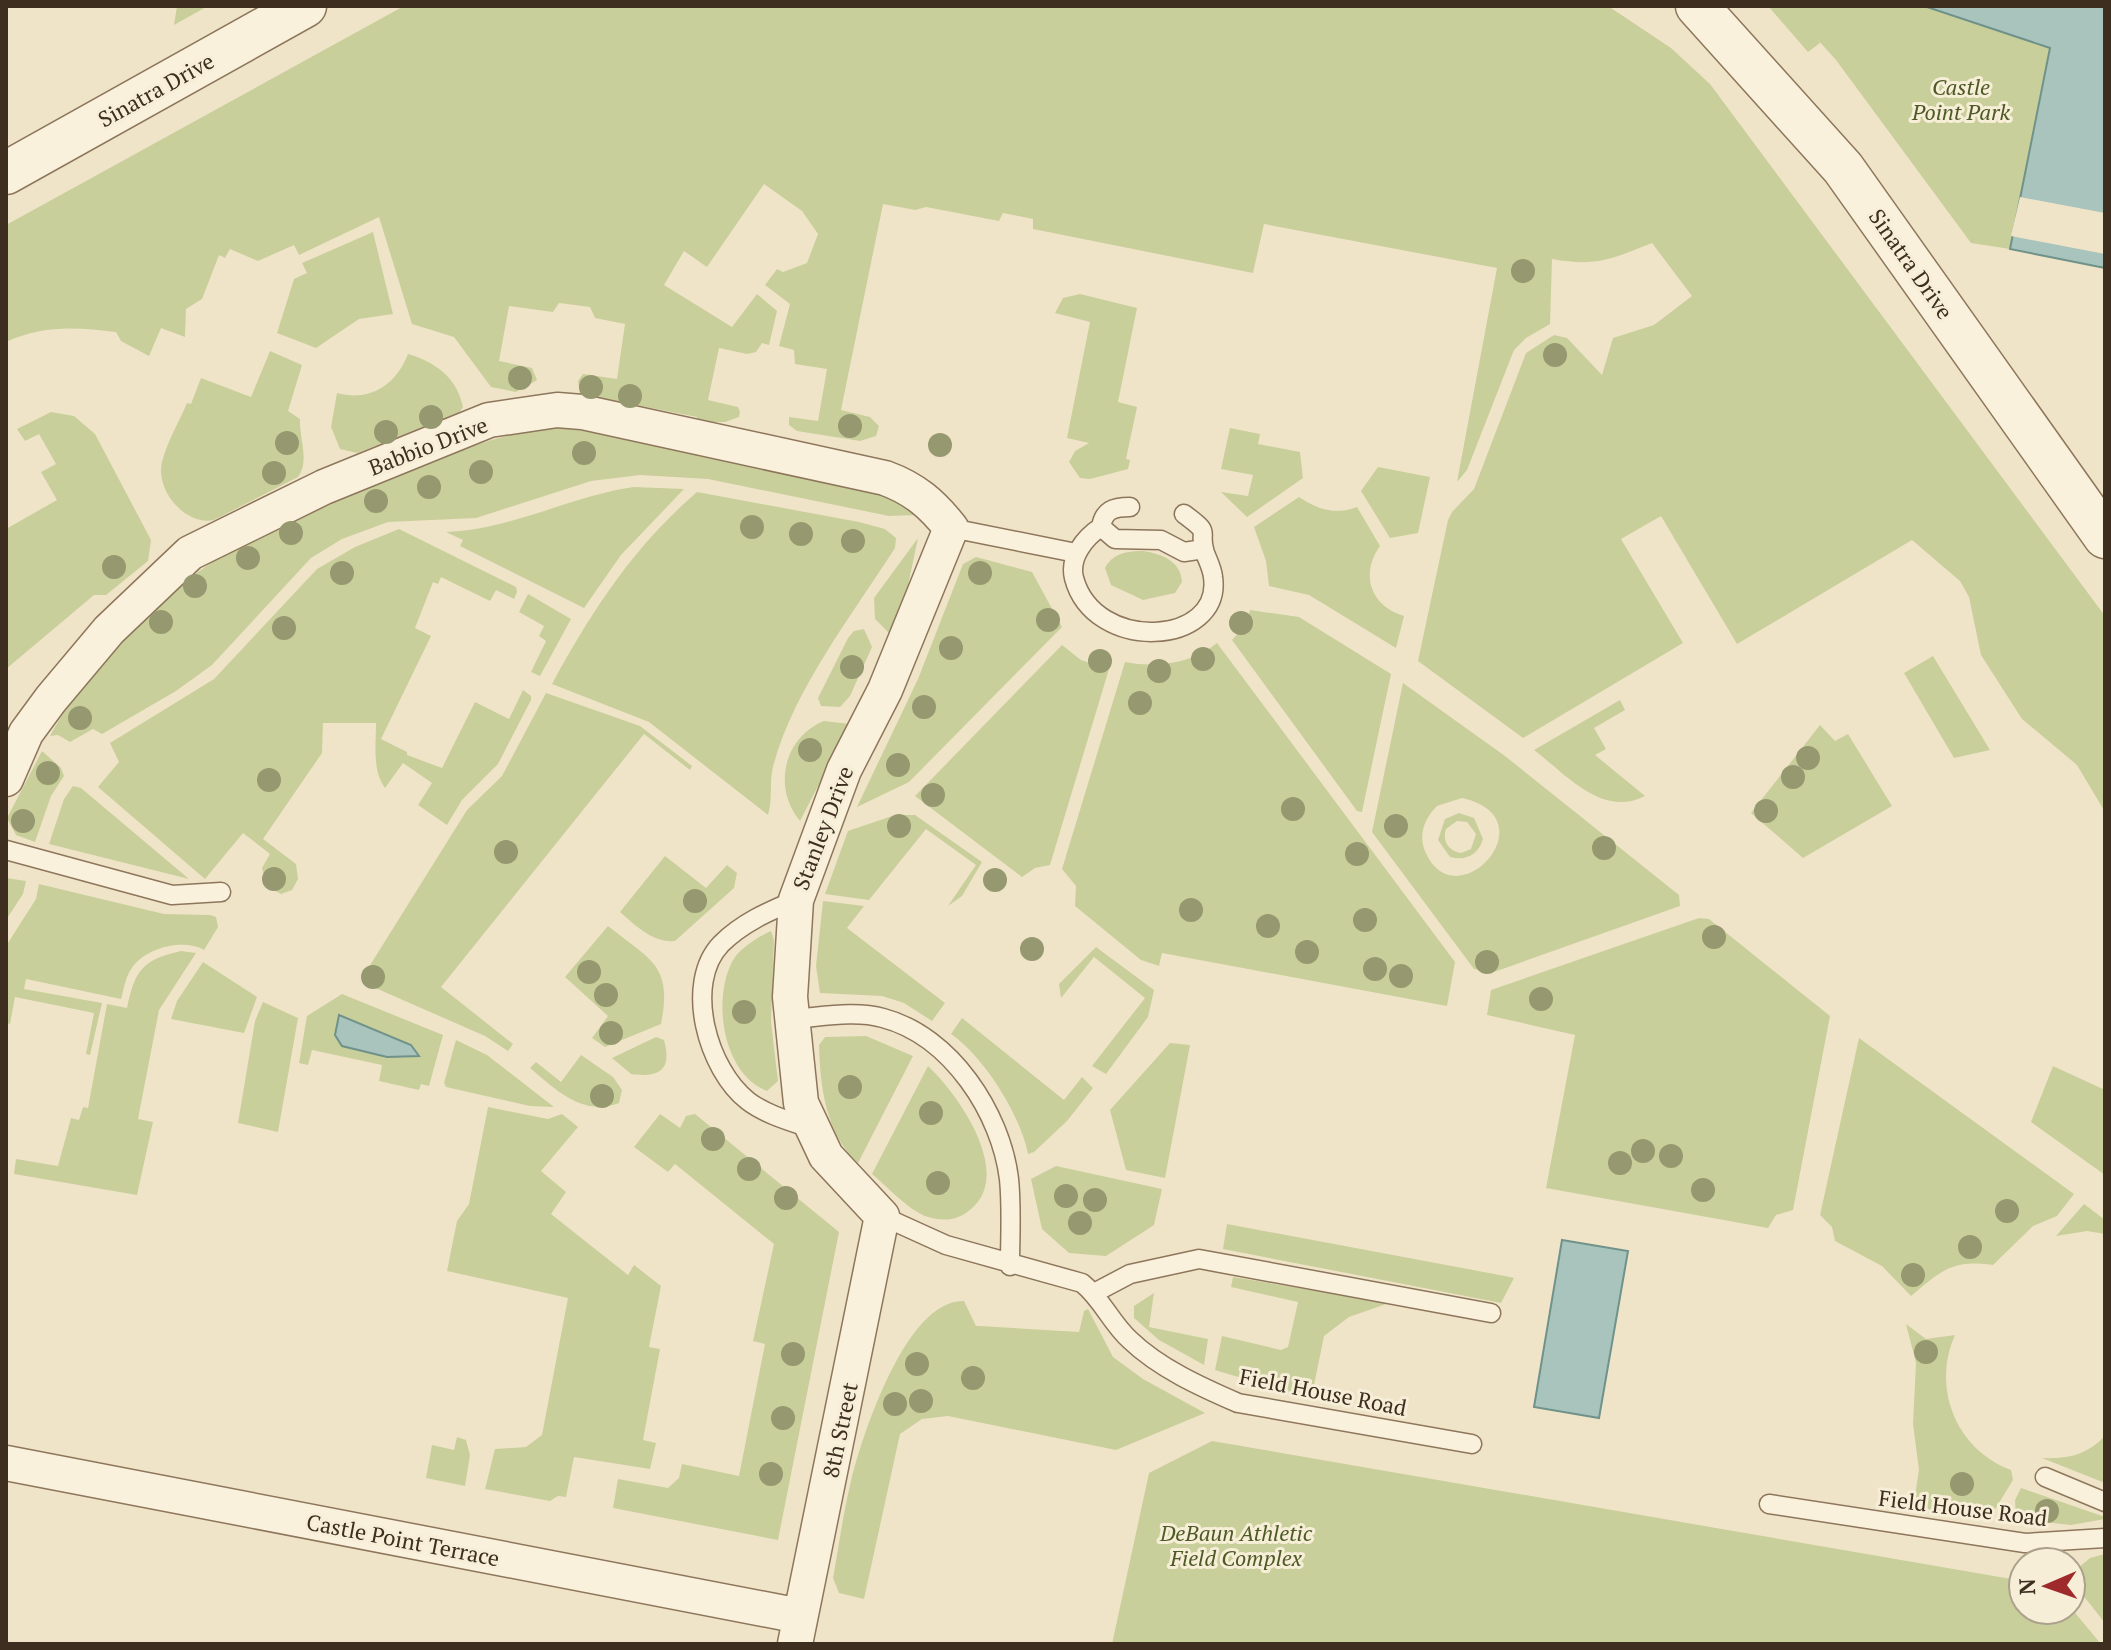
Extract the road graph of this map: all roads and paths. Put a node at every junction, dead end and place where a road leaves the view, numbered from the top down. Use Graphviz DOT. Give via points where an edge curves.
graph roads {
  1 [pos="305,6"];
  2 [pos="1697,6"];
  3 [pos="6,173"];
  4 [pos="1130,507"];
  5 [pos="1184,514"];
  6 [pos="1101,527"];
  7 [pos="951,528"];
  8 [pos="2105,537"];
  9 [pos="1204,549"];
  10 [pos="1076,553"];
  11 [pos="6,779"];
  12 [pos="6,850"];
  13 [pos="221,892"];
  14 [pos="796,900"];
  15 [pos="791,1019"];
  16 [pos="810,1128"];
  17 [pos="882,1216"];
  18 [pos="1010,1266"];
  19 [pos="1094,1293"];
  20 [pos="1491,1313"];
  21 [pos="1472,1444"];
  22 [pos="6,1463"];
  23 [pos="2045,1477"];
  24 [pos="2105,1502"];
  25 [pos="1769,1504"];
  26 [pos="2105,1538"];
  27 [pos="797,1630"];
  1 -- 3 [label="street, Sinatra Drive"];
  2 -- 8 [label="street, Sinatra Drive" via="1843,168"];
  4 -- 6 [label="lane" via="1109,509"];
  5 -- 9 [label="lane" via="1202,527"];
  6 -- 9 [label="lane" via="1115,539 1161,540 1184,552"];
  6 -- 10 [label="lane"];
  7 -- 10 [label="lane"];
  7 -- 11 [label="street, Babbio Drive" via="910,487 885,478 582,412 557,410 489,420 324,487 190,553 109,630 51,699 26,733"];
  7 -- 14 [label="street, Stanley Drive" via="885,690 844,770"];
  9 -- 10 [label="lane" via="1215,588 1200,615 1184,626 1144,633 1108,623 1081,599 1072,569"];
  12 -- 13 [label="lane" via="172,895"];
  14 -- 15 [label="street, Stanley Drive"];
  14 -- 16 [label="lane" via="765,913 720,945 707,973 704,1019 716,1058 737,1090 763,1109"];
  15 -- 16 [label="street, Stanley Drive" via="796,1073"];
  15 -- 18 [label="lane" via="884,1018 931,1042 952,1060 982,1103 1004,1152"];
  16 -- 17 [label="street, Stanley Drive" via="826,1156"];
  17 -- 18 [label="lane, Field House Road"];
  17 -- 27 [label="street, 8th Street"];
  18 -- 19 [label="lane, Field House Road" via="1082,1283"];
  19 -- 20 [label="lane" via="1130,1274 1199,1259"];
  19 -- 21 [label="lane, Field House Road" via="1130,1341 1238,1403"];
  22 -- 27 [label="street, Castle Point Terrace"];
  23 -- 24 [label="lane"];
  25 -- 26 [label="lane, Field House Road" via="2025,1543"];
}
